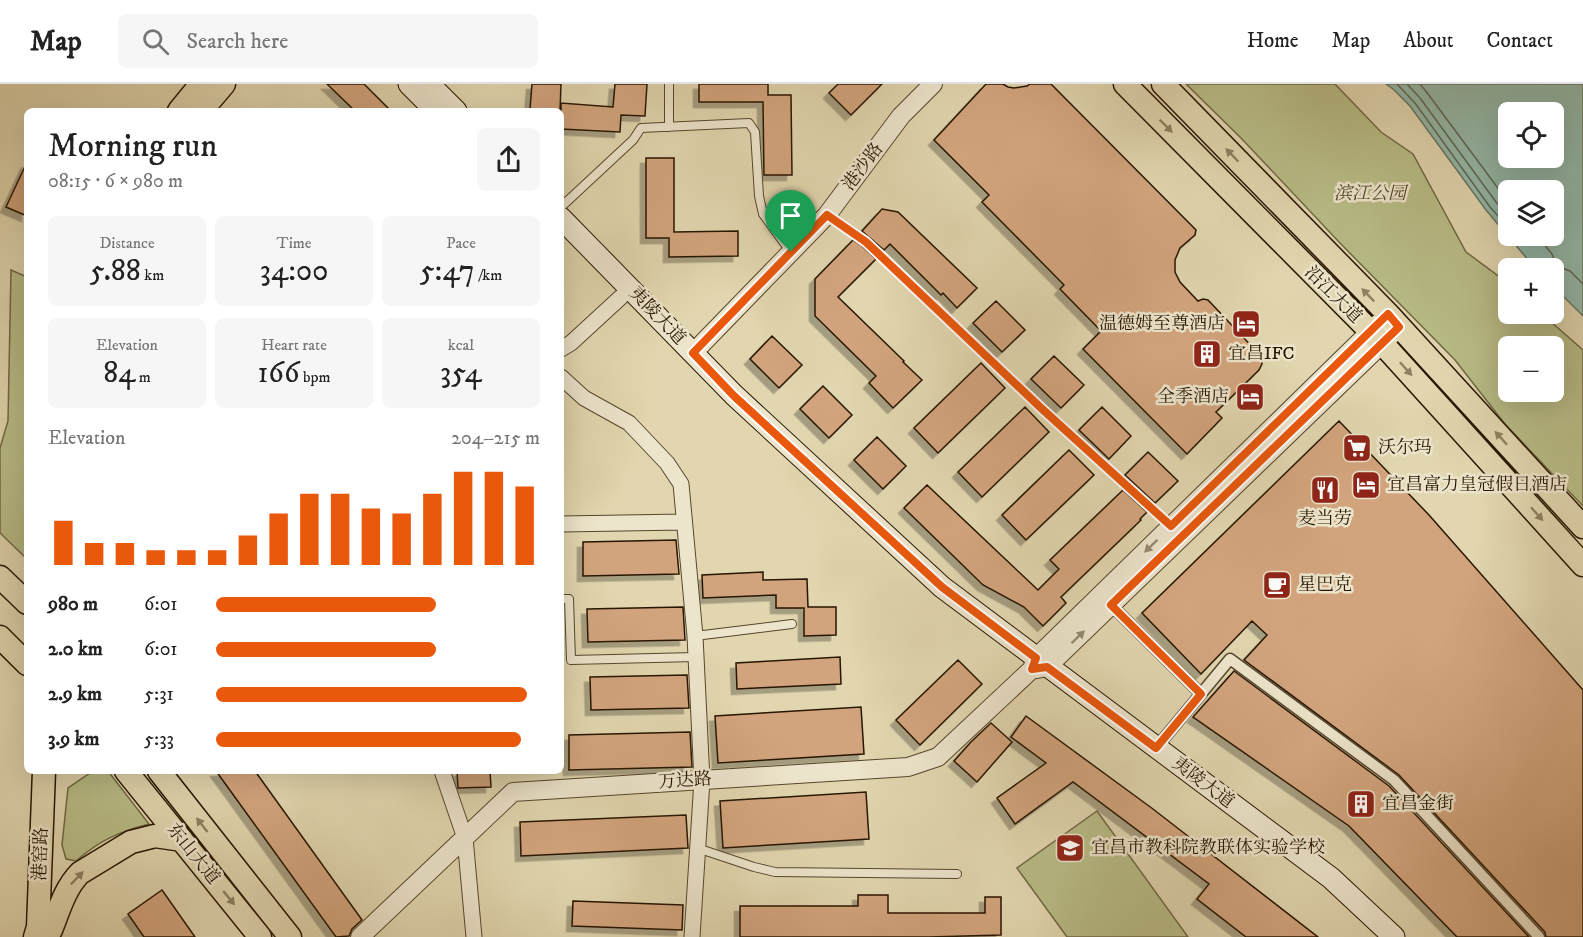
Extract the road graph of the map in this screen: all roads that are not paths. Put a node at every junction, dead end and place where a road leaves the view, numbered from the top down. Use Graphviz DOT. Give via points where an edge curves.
graph roads {
  1 [pos="201,84"];
  2 [pos="224,84"];
  3 [pos="409,84"];
  4 [pos="429,84"];
  5 [pos="669,84"];
  6 [pos="933,84"];
  7 [pos="1125,84"];
  8 [pos="1163,84"];
  9 [pos="181,108"];
  10 [pos="204,108"];
  11 [pos="433,108"];
  12 [pos="453,108"];
  13 [pos="669,127"];
  14 [pos="564,204"];
  15 [pos="827,215"];
  16 [pos="564,221"];
  17 [pos="564,240"];
  18 [pos="791,252"];
  19 [pos="621,297"];
  20 [pos="1394,320"];
  21 [pos="1376,337"];
  22 [pos="564,346"];
  23 [pos="693,353"];
  24 [pos="564,380"];
  25 [pos="684,522"];
  26 [pos="564,524"];
  27 [pos="1171,526"];
  28 [pos="1583,527"];
  29 [pos="1583,566"];
  30 [pos="0,578"];
  31 [pos="564,599"];
  32 [pos="24,600"];
  33 [pos="1111,605"];
  34 [pos="792,624"];
  35 [pos="695,636"];
  36 [pos="0,637"];
  37 [pos="696,657"];
  38 [pos="24,661"];
  39 [pos="1038,665"];
  40 [pos="1201,694"];
  41 [pos="1156,748"];
  42 [pos="44,774"];
  43 [pos="57,774"];
  44 [pos="128,774"];
  45 [pos="161,774"];
  46 [pos="443,774"];
  47 [pos="702,780"];
  48 [pos="465,838"];
  49 [pos="182,840"];
  50 [pos="698,848"];
  51 [pos="957,874"];
  52 [pos="48,935"];
  53 [pos="260,937"];
  54 [pos="290,937"];
  55 [pos="360,937"];
  56 [pos="474,937"];
  57 [pos="692,937"];
  58 [pos="1376,937"];
  59 [pos="1394,937"];
  60 [pos="1539,937"];
  1 -- 9 [label="main road"];
  2 -- 10 [label="main road"];
  3 -- 11 [label="main road"];
  4 -- 12 [label="main road"];
  5 -- 13 [label="lane"];
  6 -- 15 [label="street, 港沙路" via="901,116"];
  7 -- 21 [label="main road, 沿江大道, one-way"];
  20 -- 8 [label="main road, 沿江大道, one-way"];
  13 -- 14 [label="lane" via="641,128"];
  13 -- 18 [label="lane" via="749,123 756,132 763,214"];
  15 -- 18 [label="street, 港沙路"];
  15 -- 27 [label="lane" via="866,242"];
  16 -- 23 [label="main road, 夷陵大道"];
  17 -- 19 [label="main road, 夷陵大道"];
  18 -- 23 [label="street, 港沙路"];
  19 -- 22 [label="street"];
  19 -- 39 [label="main road, 夷陵大道" via="745,421 937,596"];
  20 -- 21 [label="street, 万达路"];
  28 -- 20 [label="main road, 沿江大道, one-way"];
  21 -- 27 [label="street, 万达路"];
  21 -- 29 [label="main road, 沿江大道, one-way"];
  21 -- 33 [label="street, 万达路"];
  23 -- 39 [label="main road, 夷陵大道" via="734,396 942,587"];
  24 -- 25 [label="street" via="584,398 629,423 667,463 681,484"];
  25 -- 26 [label="street"];
  25 -- 35 [label="street"];
  27 -- 39 [label="street, 万达路, one-way"];
  30 -- 32 [label="main road"];
  31 -- 37 [label="lane" via="569,599 570,660"];
  39 -- 33 [label="street, 万达路, one-way"];
  33 -- 40 [label="street"];
  34 -- 35 [label="lane"];
  35 -- 37 [label="street"];
  36 -- 38 [label="main road"];
  37 -- 47 [label="street"];
  39 -- 41 [label="main road, 夷陵大道"];
  39 -- 47 [label="street, 万达路" via="938,757 908,767"];
  39 -- 58 [label="main road, 夷陵大道" via="1323,889"];
  40 -- 41 [label="street"];
  40 -- 60 [label="street" via="1230,659 1394,780"];
  41 -- 59 [label="main road, 夷陵大道" via="1331,878"];
  42 -- 52 [label="main road, 港窑路" via="39,927"];
  43 -- 52 [label="main road, 港窑路"];
  44 -- 49 [label="main road, 东山大道"];
  54 -- 45 [label="main road, 东山大道, one-way"];
  46 -- 48 [label="street"];
  47 -- 48 [label="street, 万达路" via="513,792"];
  47 -- 50 [label="street"];
  48 -- 55 [label="street, 万达路"];
  48 -- 56 [label="street"];
  52 -- 49 [label="main road, one-way" via="67,891 80,873 131,842 155,836"];
  49 -- 53 [label="main road, 东山大道, one-way"];
  50 -- 51 [label="lane" via="775,872"];
  50 -- 57 [label="street"];
}
